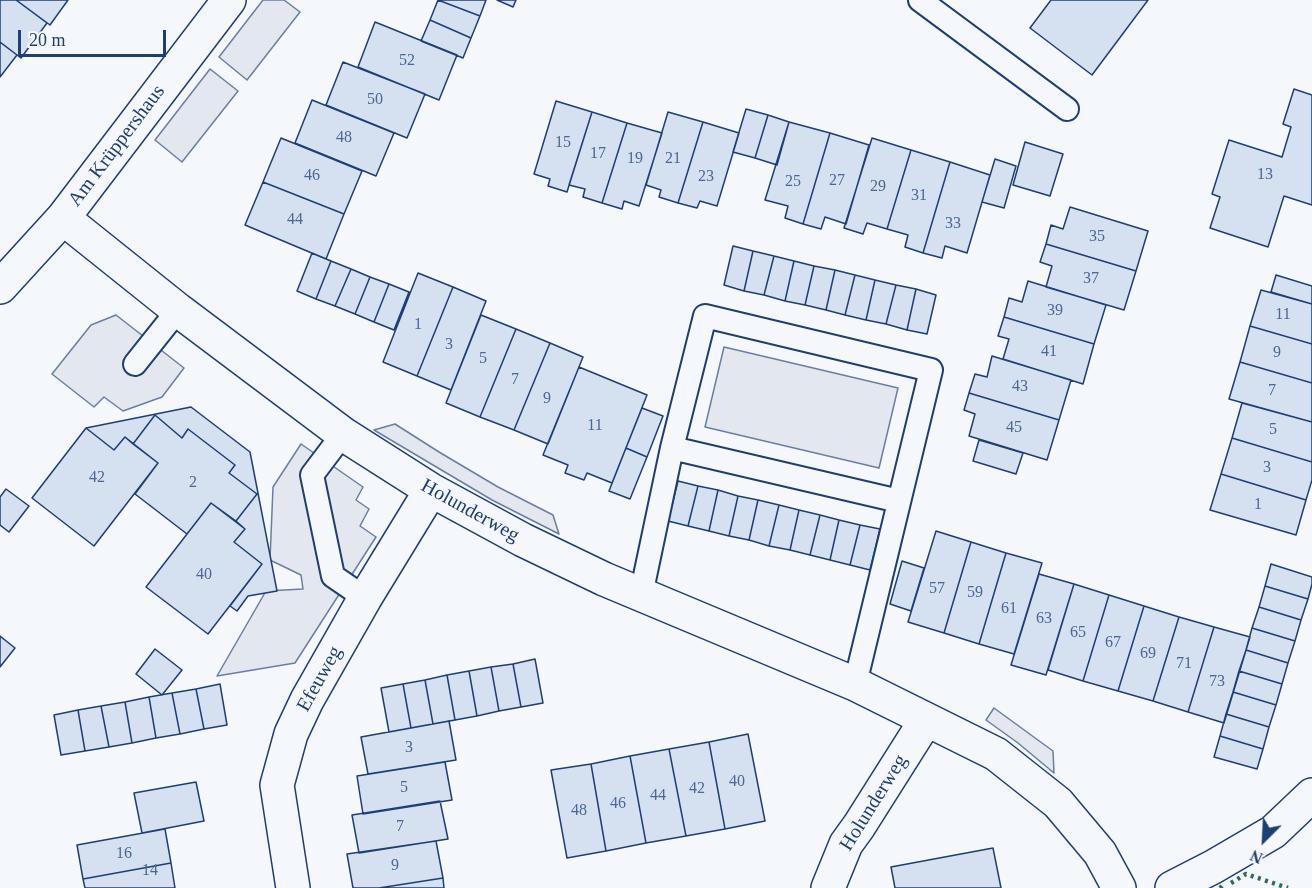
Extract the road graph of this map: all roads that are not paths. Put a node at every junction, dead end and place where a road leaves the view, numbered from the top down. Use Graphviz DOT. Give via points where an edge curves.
graph roads {
  1 [pos="229,0"];
  2 [pos="920,0"];
  3 [pos="1067,109"];
  4 [pos="63,218"];
  5 [pos="0,287"];
  6 [pos="178,310"];
  7 [pos="135,364"];
  8 [pos="343,434"];
  9 [pos="672,448"];
  10 [pos="430,490"];
  11 [pos="899,501"];
  12 [pos="641,595"];
  13 [pos="365,598"];
  14 [pos="855,684"];
  15 [pos="926,720"];
  16 [pos="1312,795"];
  17 [pos="293,888"];
  18 [pos="828,888"];
  19 [pos="1119,888"];
  20 [pos="1172,888"];
  1 -- 4 [label="street, Am Krüppershaus"];
  2 -- 3 [label="lane"];
  4 -- 5 [label="street, Am Krüppershaus"];
  4 -- 6 [label="street, Holunderweg"];
  6 -- 7 [label="lane"];
  6 -- 8 [label="street, Holunderweg"];
  8 -- 10 [label="street, Holunderweg"];
  8 -- 13 [label="lane" via="312,475 333,576"];
  9 -- 11 [label="lane"];
  9 -- 11 [label="lane" via="705,316 931,370"];
  9 -- 12 [label="lane"];
  10 -- 12 [label="street, Holunderweg" via="523,540"];
  10 -- 13 [label="street, Efeuweg"];
  11 -- 14 [label="lane"];
  12 -- 14 [label="street, Holunderweg"];
  13 -- 17 [label="street, Efeuweg" via="307,700 291,734 277,785"];
  14 -- 15 [label="street, Holunderweg"];
  15 -- 18 [label="street, Holunderweg" via="846,844"];
  15 -- 19 [label="street, Holunderweg" via="996,754 1058,803 1100,852"];
  16 -- 20 [label="street" via="1273,832"];
}
